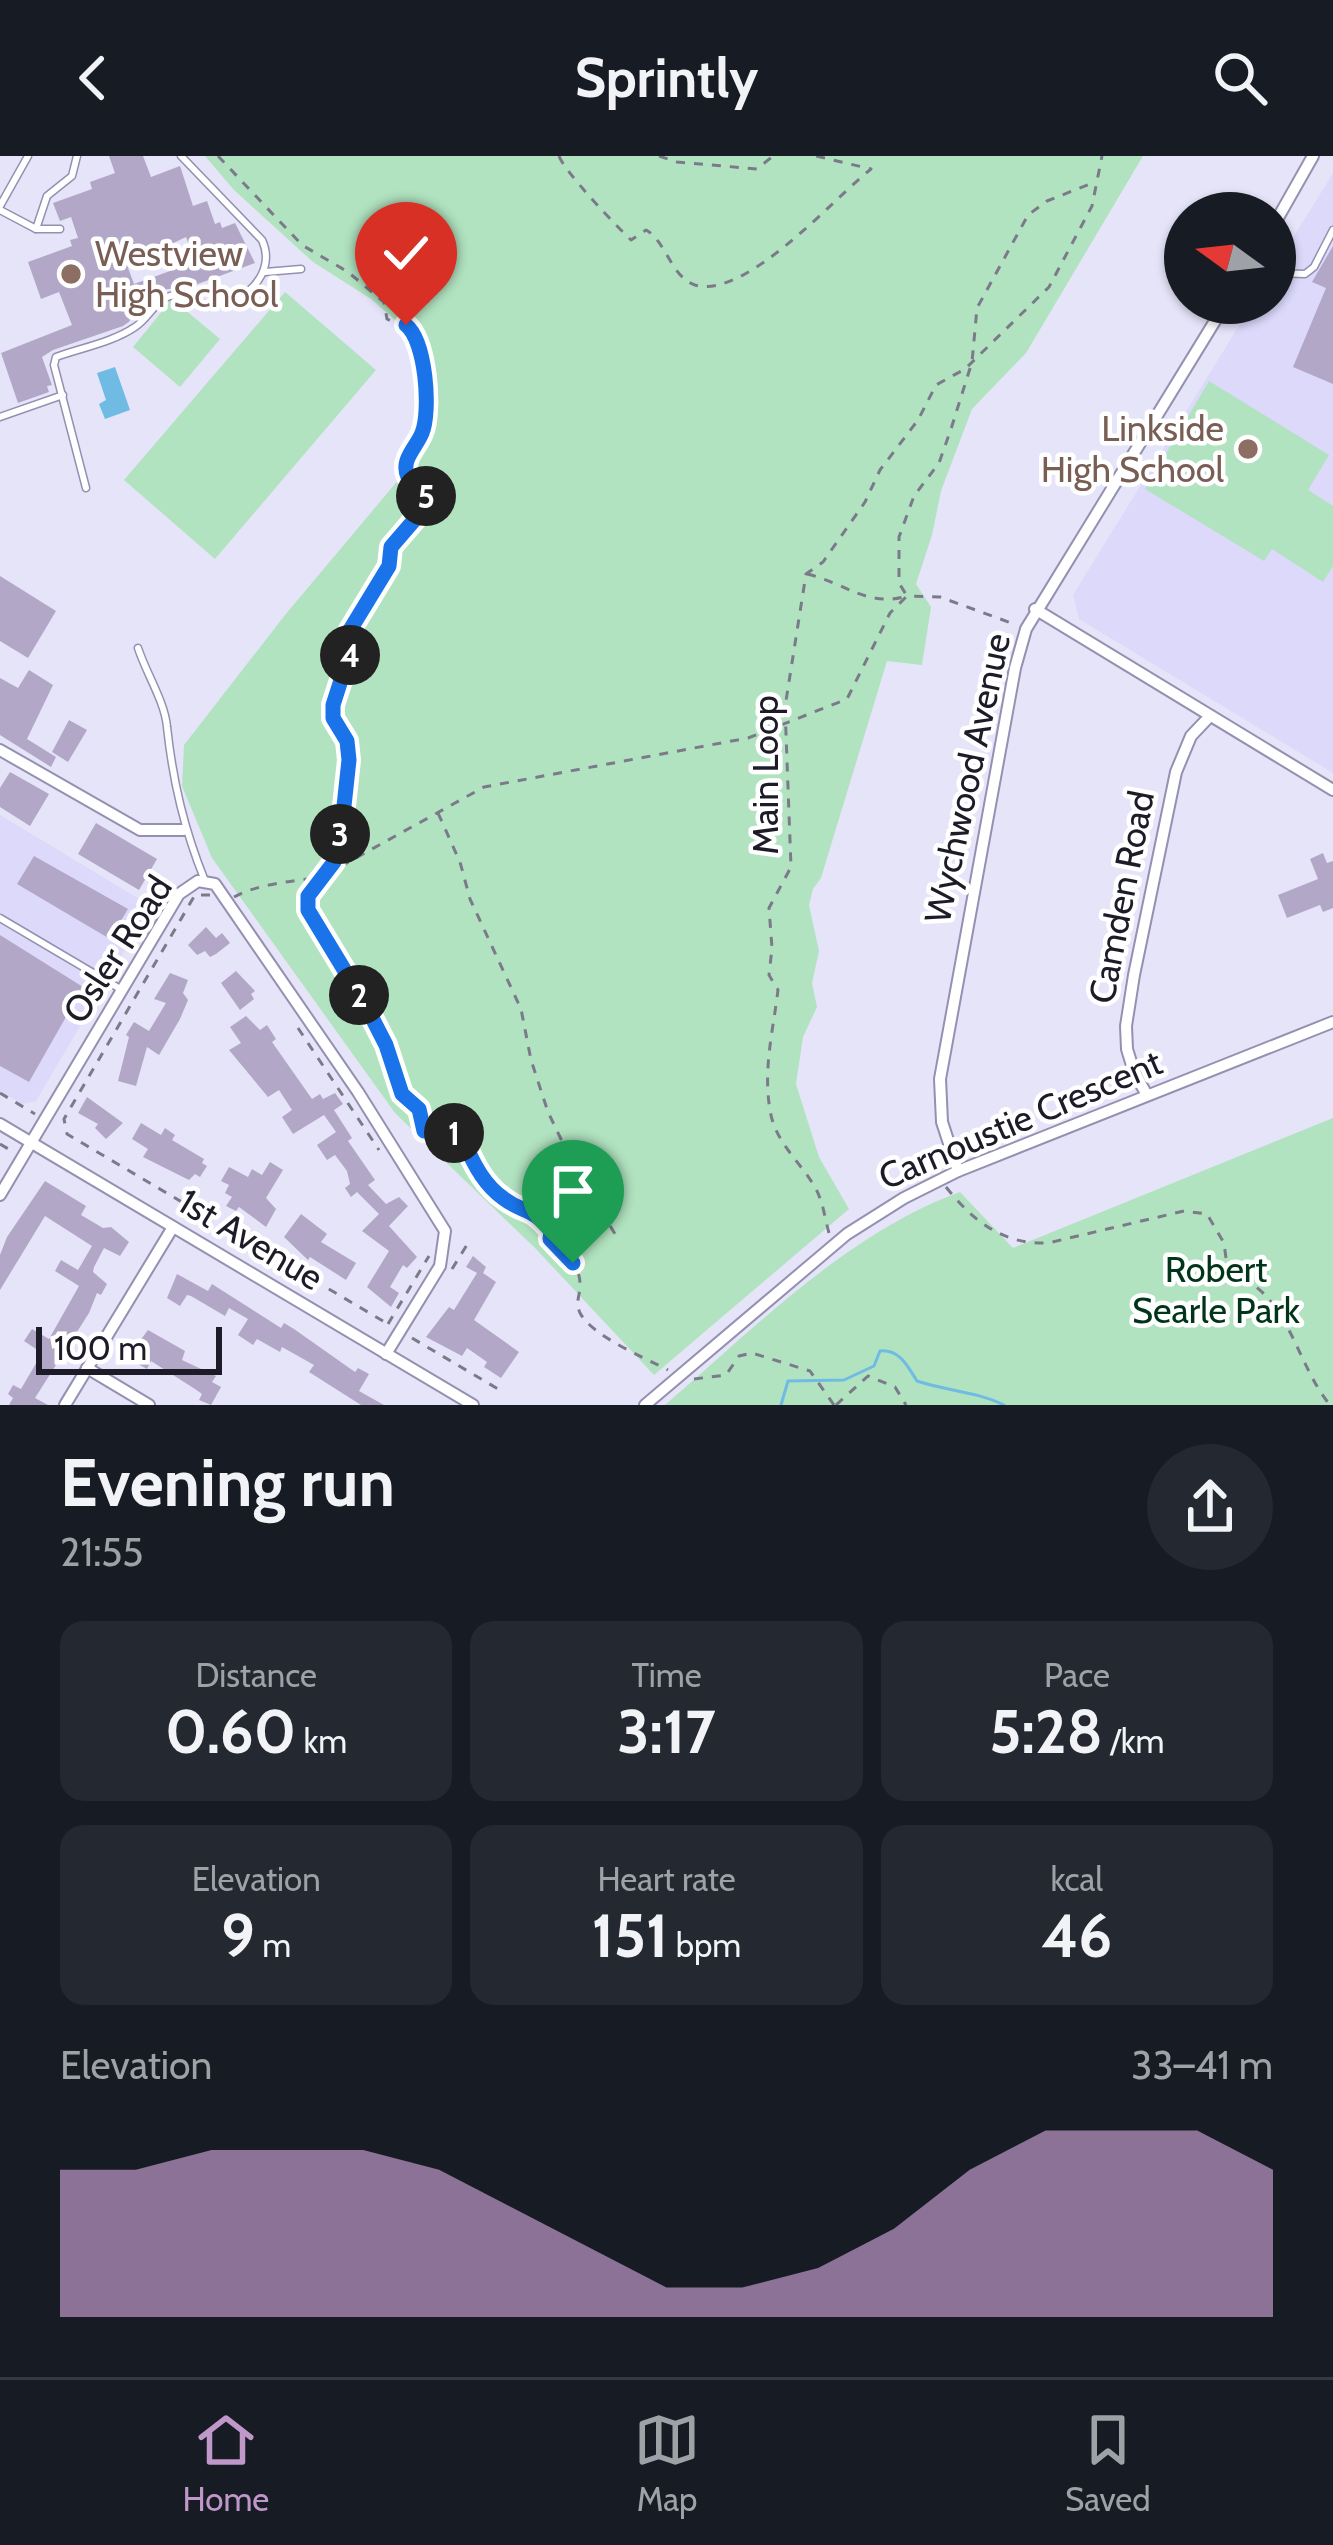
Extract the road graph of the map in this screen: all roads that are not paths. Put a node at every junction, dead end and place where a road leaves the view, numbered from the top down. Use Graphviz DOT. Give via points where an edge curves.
graph roads {
  1 [pos="28,156"];
  2 [pos="77,156"];
  3 [pos="181,156"];
  4 [pos="1313,156"];
  5 [pos="1293,192"];
  6 [pos="0,208"];
  7 [pos="36,229"];
  8 [pos="60,229"];
  9 [pos="1333,230"];
  10 [pos="301,269"];
  11 [pos="265,272"];
  12 [pos="1296,274"];
  13 [pos="1213,324"];
  14 [pos="63,395"];
  15 [pos="0,417"];
  16 [pos="86,488"];
  17 [pos="1035,609"];
  18 [pos="138,648"];
  19 [pos="1210,716"];
  20 [pos="0,750"];
  21 [pos="1333,790"];
  22 [pos="184,830"];
  23 [pos="205,881"];
  24 [pos="0,917"];
  25 [pos="122,990"];
  26 [pos="1333,1022"];
  27 [pos="1148,1095"];
  28 [pos="0,1124"];
  29 [pos="31,1142"];
  30 [pos="958,1171"];
  31 [pos="0,1195"];
  32 [pos="172,1228"];
  33 [pos="386,1354"];
  34 [pos="87,1368"];
  35 [pos="65,1405"];
  36 [pos="149,1405"];
  37 [pos="473,1405"];
  38 [pos="645,1405"];
  1 -- 6 [label="lane"];
  2 -- 7 [label="lane" via="72,176 47,196"];
  3 -- 11 [label="lane" via="262,239"];
  4 -- 5 [label="street"];
  6 -- 7 [label="lane"];
  7 -- 8 [label="lane"];
  9 -- 12 [label="lane" via="1314,267"];
  10 -- 11 [label="lane"];
  11 -- 14 [label="lane" via="226,302 169,297 139,326 56,357"];
  13 -- 17 [label="street, Wychwood Avenue"];
  14 -- 15 [label="lane"];
  14 -- 16 [label="lane"];
  17 -- 19 [label="street"];
  17 -- 30 [label="street, Wychwood Avenue" via="1015,668 940,1079 942,1122"];
  18 -- 22 [label="lane, Osler Road" via="167,724"];
  19 -- 21 [label="street"];
  19 -- 27 [label="street, Camden Road" via="1176,772 1128,1009 1127,1049"];
  20 -- 22 [label="street" via="140,830"];
  22 -- 23 [label="lane, Osler Road"];
  23 -- 25 [label="street, Osler Road" via="179,894"];
  23 -- 33 [label="street" via="229,900 442,1223 442,1261 394,1327"];
  24 -- 25 [label="lane"];
  25 -- 29 [label="street, Osler Road"];
  26 -- 27 [label="street, Carnoustie Crescent"];
  27 -- 30 [label="street, Carnoustie Crescent"];
  28 -- 29 [label="street, 1st Avenue"];
  29 -- 31 [label="street, Osler Road"];
  29 -- 32 [label="street, 1st Avenue"];
  30 -- 38 [label="street, Carnoustie Crescent" via="847,1234"];
  32 -- 33 [label="street, 1st Avenue"];
  32 -- 34 [label="street"];
  33 -- 37 [label="street, 1st Avenue"];
  34 -- 35 [label="street"];
  34 -- 36 [label="street"];
}
